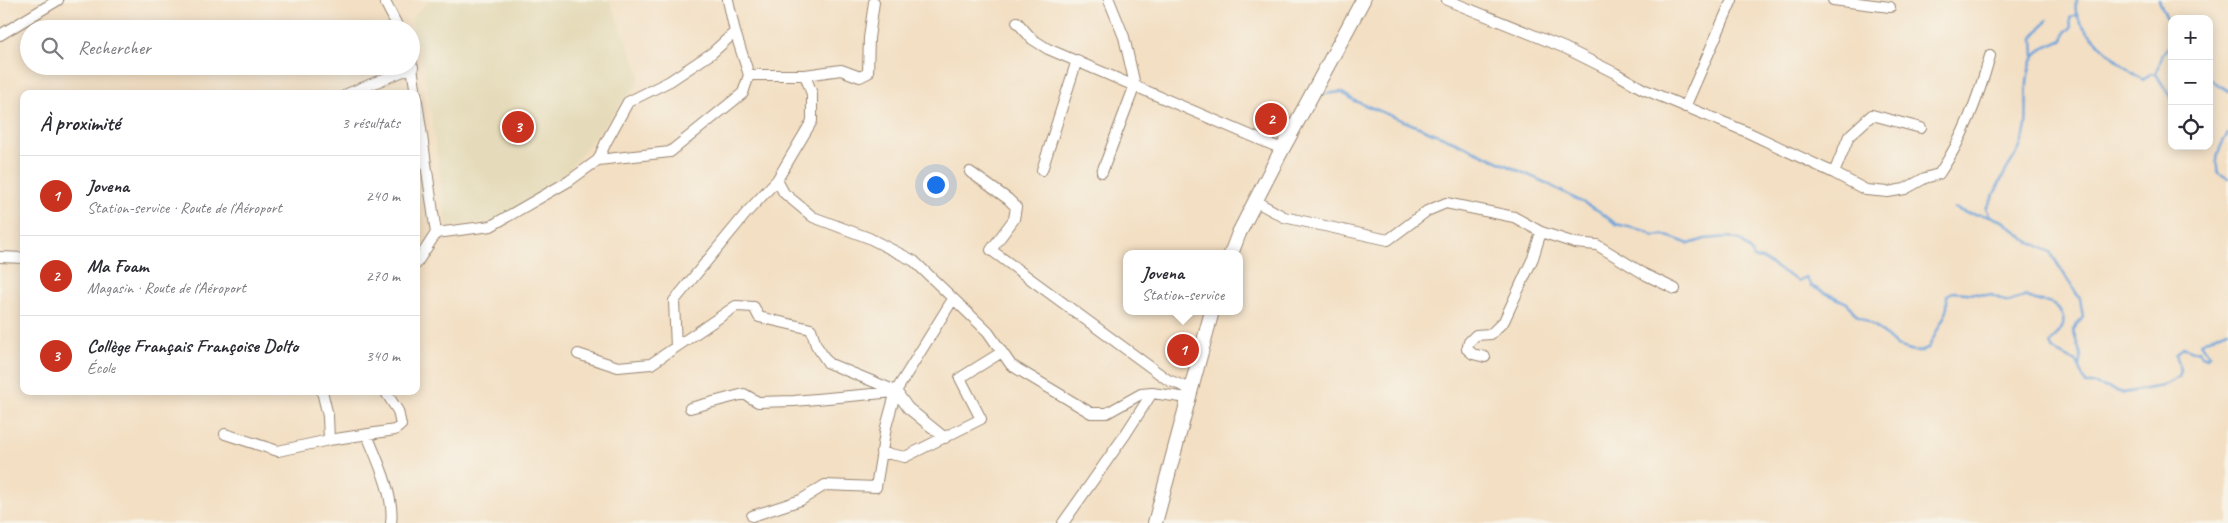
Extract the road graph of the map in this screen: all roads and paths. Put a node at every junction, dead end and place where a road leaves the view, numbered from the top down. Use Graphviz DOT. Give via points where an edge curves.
graph roads {
  1 [pos="58,0"];
  2 [pos="384,0"];
  3 [pos="728,0"];
  4 [pos="1109,0"];
  5 [pos="1363,0"];
  6 [pos="1447,0"];
  7 [pos="1732,0"];
  8 [pos="1833,0"];
  9 [pos="874,2"];
  10 [pos="44,3"];
  11 [pos="1890,7"];
  12 [pos="20,20"];
  13 [pos="21,20"];
  14 [pos="394,20"];
  15 [pos="1017,22"];
  16 [pos="735,32"];
  17 [pos="0,35"];
  18 [pos="1990,56"];
  19 [pos="1077,60"];
  20 [pos="387,75"];
  21 [pos="414,75"];
  22 [pos="750,75"];
  23 [pos="805,75"];
  24 [pos="1135,85"];
  25 [pos="355,90"];
  26 [pos="416,90"];
  27 [pos="1685,107"];
  28 [pos="420,120"];
  29 [pos="1921,128"];
  30 [pos="1282,149"];
  31 [pos="598,160"];
  32 [pos="1042,170"];
  33 [pos="970,172"];
  34 [pos="1102,172"];
  35 [pos="1834,173"];
  36 [pos="777,180"];
  37 [pos="1255,201"];
  38 [pos="1541,232"];
  39 [pos="436,233"];
  40 [pos="1232,250"];
  41 [pos="0,257"];
  42 [pos="20,258"];
  43 [pos="420,258"];
  44 [pos="1675,289"];
  45 [pos="952,299"];
  46 [pos="1211,315"];
  47 [pos="676,347"];
  48 [pos="1002,352"];
  49 [pos="578,354"];
  50 [pos="1485,356"];
  51 [pos="896,392"];
  52 [pos="1152,393"];
  53 [pos="1189,393"];
  54 [pos="323,395"];
  55 [pos="388,395"];
  56 [pos="690,408"];
  57 [pos="226,434"];
  58 [pos="367,435"];
  59 [pos="945,438"];
  60 [pos="329,440"];
  61 [pos="881,452"];
  62 [pos="752,516"];
  63 [pos="391,523"];
  64 [pos="1063,523"];
  65 [pos="1154,523"];
  1 -- 10 [label="street"];
  2 -- 14 [label="street"];
  3 -- 16 [label="street"];
  4 -- 24 [label="street" via="1124,38"];
  5 -- 30 [label="main road"];
  6 -- 27 [label="street" via="1566,48 1643,90"];
  7 -- 27 [label="street"];
  8 -- 11 [label="street"];
  9 -- 23 [label="street" via="868,73 860,77 841,70"];
  10 -- 13 [label="street"];
  12 -- 17 [label="street"];
  15 -- 19 [label="street" via="1048,49"];
  16 -- 22 [label="street"];
  16 -- 31 [label="street" via="712,53 628,102"];
  18 -- 35 [label="street" via="1974,109 1956,149 1939,174 1888,192 1866,190"];
  19 -- 24 [label="street"];
  19 -- 32 [label="street"];
  20 -- 25 [label="street"];
  21 -- 26 [label="street"];
  22 -- 23 [label="street"];
  22 -- 31 [label="street" via="743,93 670,152"];
  23 -- 36 [label="street" via="812,94 812,121"];
  24 -- 30 [label="street"];
  24 -- 34 [label="street"];
  27 -- 35 [label="street"];
  28 -- 39 [label="street"];
  29 -- 35 [label="street" via="1872,115 1849,136"];
  30 -- 37 [label="main road"];
  31 -- 39 [label="street" via="569,181 491,226"];
  33 -- 53 [label="street" via="1016,207 1014,219 990,250"];
  36 -- 45 [label="street" via="784,193 813,217 869,238 914,261"];
  36 -- 47 [label="street" via="674,301"];
  37 -- 38 [label="street" via="1284,217 1388,240 1427,212 1446,203 1514,217"];
  37 -- 40 [label="main road"];
  38 -- 44 [label="street" via="1575,243 1597,245"];
  38 -- 50 [label="street" via="1533,258 1504,321 1490,334 1476,335 1469,342 1468,349 1473,354"];
  39 -- 43 [label="street"];
  41 -- 42 [label="street"];
  45 -- 48 [label="street" via="988,332"];
  45 -- 51 [label="street"];
  46 -- 53 [label="main road"];
  47 -- 49 [label="street" via="651,364 618,367"];
  47 -- 51 [label="street" via="736,306 754,307 759,317 811,329 816,345 828,363"];
  48 -- 52 [label="street" via="1011,365 1091,413 1107,413 1141,394"];
  48 -- 59 [label="street" via="960,378 981,419"];
  51 -- 56 [label="street" via="776,402 758,402 744,394"];
  51 -- 59 [label="street" via="908,408"];
  51 -- 61 [label="street"];
  52 -- 53 [label="street"];
  52 -- 64 [label="street"];
  53 -- 65 [label="main road"];
  54 -- 60 [label="street"];
  55 -- 58 [label="street" via="398,411 401,425 395,430"];
  57 -- 60 [label="street" via="278,451"];
  58 -- 60 [label="street"];
  58 -- 63 [label="street" via="380,466 390,503"];
  59 -- 61 [label="street" via="905,457"];
  61 -- 62 [label="street" via="876,486 825,485 801,500"];
}
